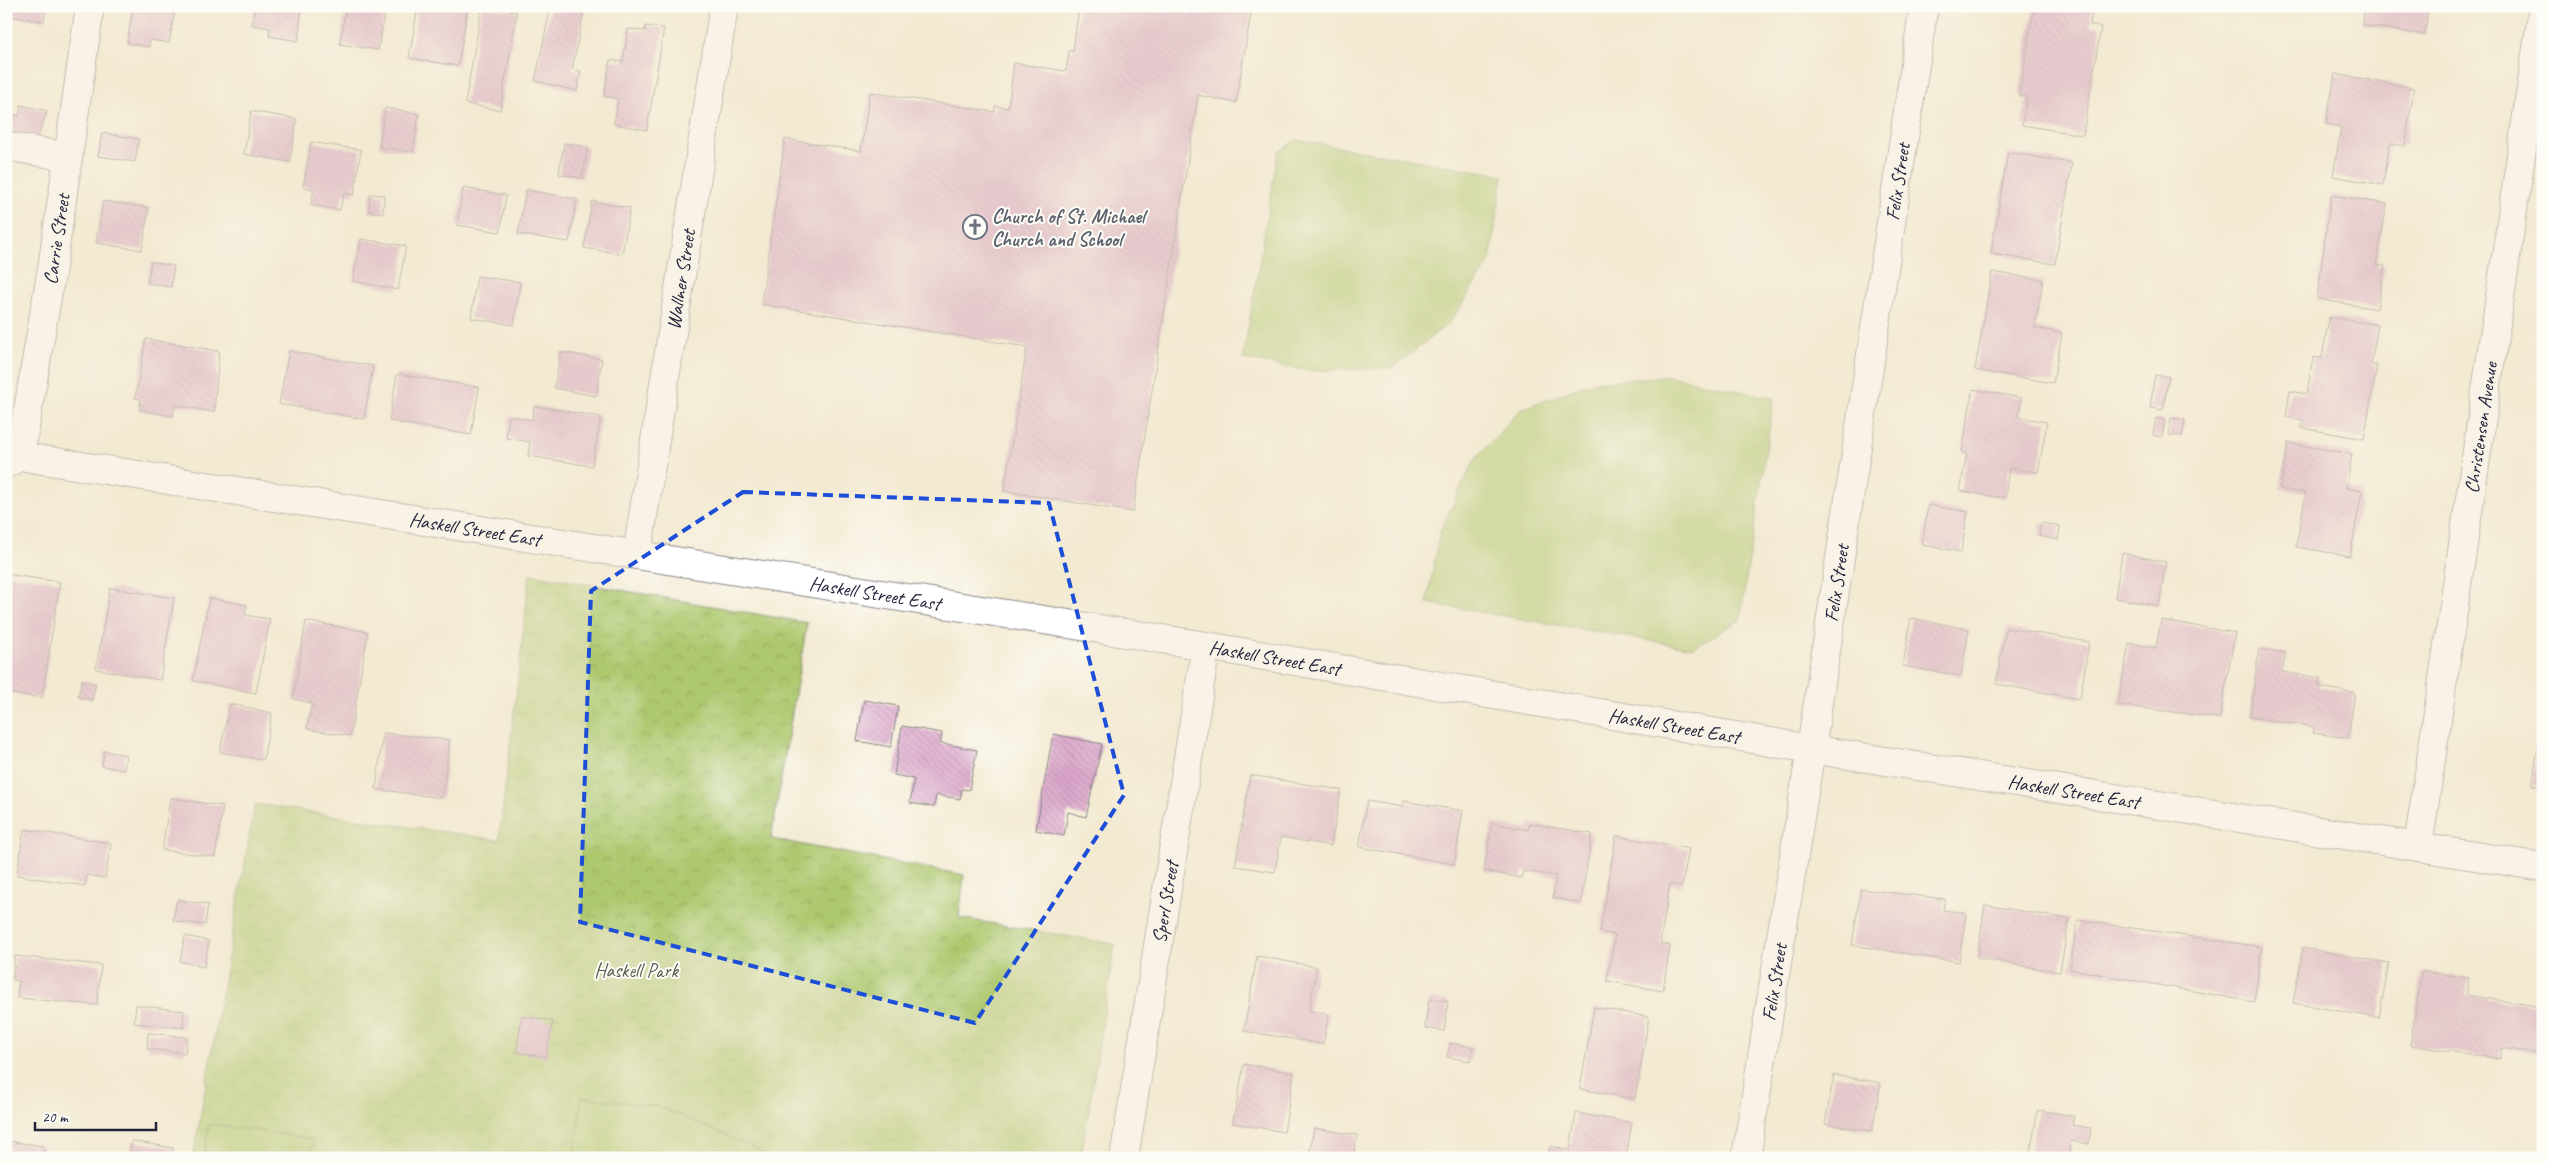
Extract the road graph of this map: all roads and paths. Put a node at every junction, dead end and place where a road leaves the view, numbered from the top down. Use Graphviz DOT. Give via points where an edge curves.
graph roads {
  1 [pos="90,6"];
  2 [pos="724,6"];
  3 [pos="1924,6"];
  4 [pos="2543,8"];
  5 [pos="6,146"];
  6 [pos="68,157"];
  7 [pos="11,458"];
  8 [pos="637,554"];
  9 [pos="1206,646"];
  10 [pos="1812,748"];
  11 [pos="2418,847"];
  12 [pos="2543,867"];
  13 [pos="1124,1158"];
  14 [pos="1746,1158"];
  1 -- 6 [label="street, Carrie Street"];
  2 -- 8 [label="street, Wallner Street"];
  3 -- 10 [label="street, Felix Street"];
  4 -- 11 [label="street, Christensen Avenue"];
  5 -- 6 [label="street"];
  6 -- 7 [label="street, Carrie Street" via="52,268"];
  7 -- 8 [label="street, Haskell Street East"];
  8 -- 9 [label="street, Haskell Street East"];
  9 -- 10 [label="street, Haskell Street East"];
  9 -- 13 [label="street, Sperl Street"];
  10 -- 11 [label="street, Haskell Street East"];
  10 -- 14 [label="street, Felix Street"];
  11 -- 12 [label="street, Haskell Street East"];
}
